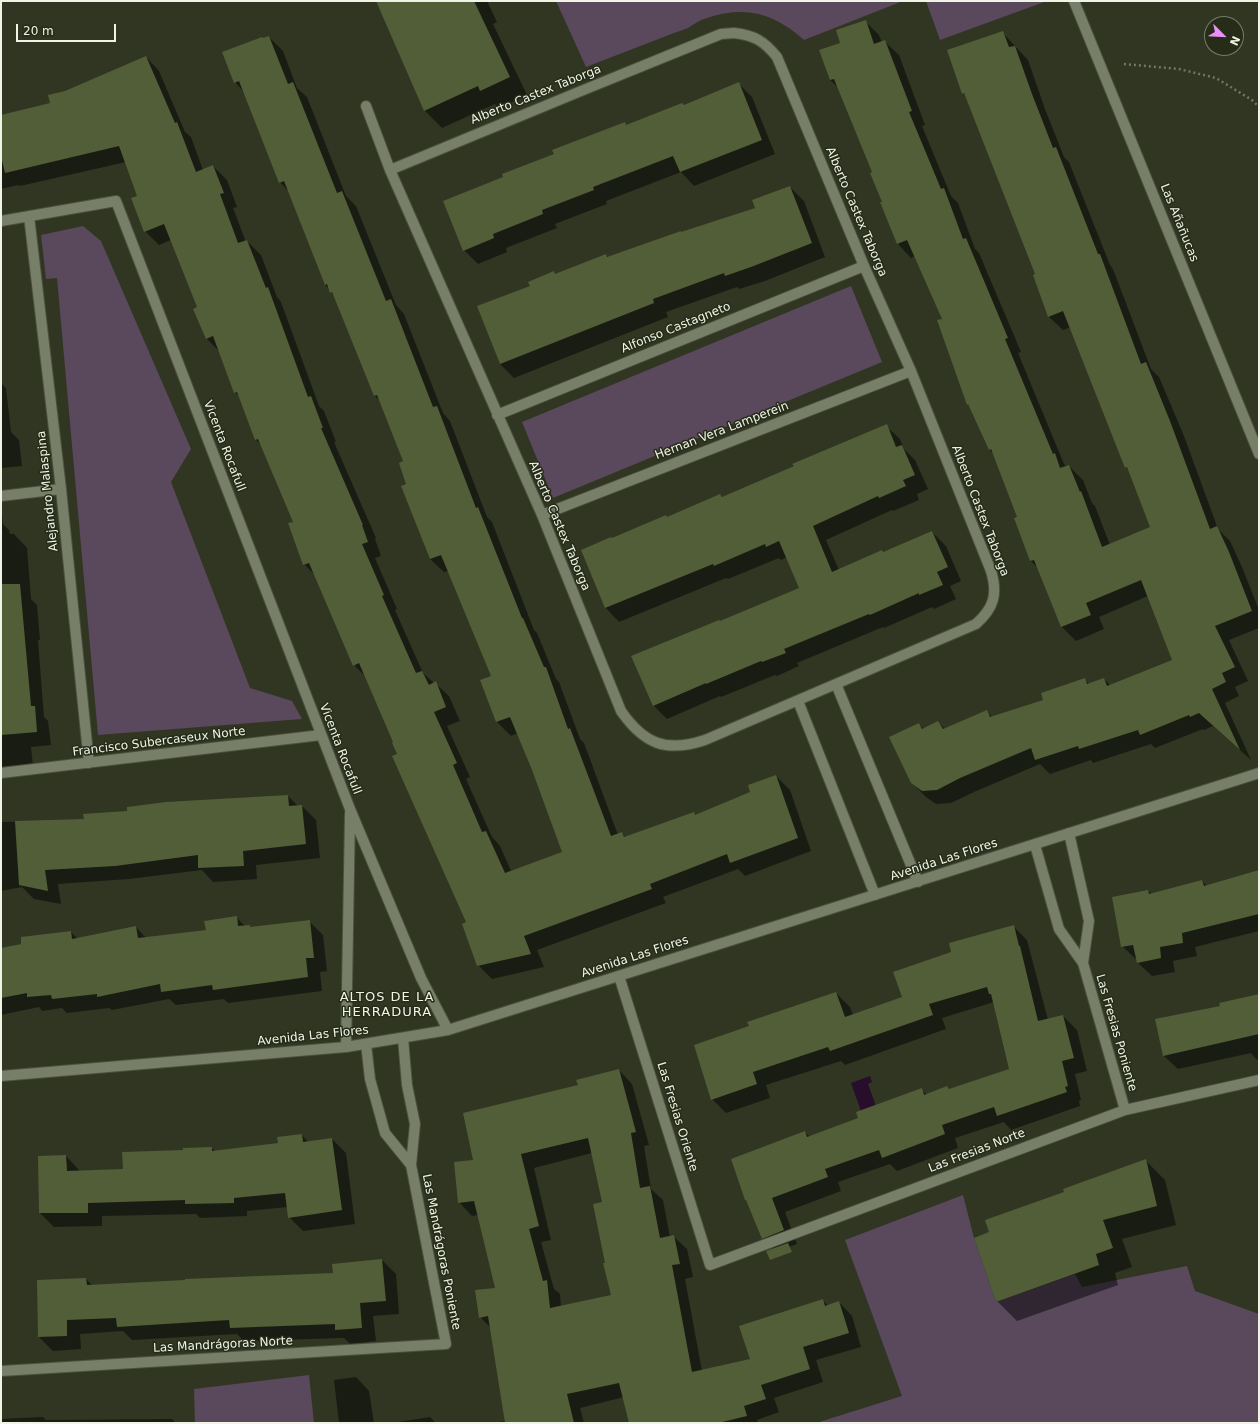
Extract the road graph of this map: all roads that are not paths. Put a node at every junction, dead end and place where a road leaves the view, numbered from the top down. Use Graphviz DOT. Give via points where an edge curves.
graph roads {
  1 [pos="1074,1"];
  2 [pos="366,106"];
  3 [pos="390,170"];
  4 [pos="29,216"];
  5 [pos="1,221"];
  6 [pos="864,266"];
  7 [pos="911,371"];
  8 [pos="497,415"];
  9 [pos="1259,454"];
  10 [pos="61,489"];
  11 [pos="1,496"];
  12 [pos="542,515"];
  13 [pos="836,684"];
  14 [pos="798,701"];
  15 [pos="321,736"];
  16 [pos="89,763"];
  17 [pos="1259,773"];
  18 [pos="1,774"];
  19 [pos="350,809"];
  20 [pos="1069,833"];
  21 [pos="1035,845"];
  22 [pos="918,882"];
  23 [pos="875,895"];
  24 [pos="1083,963"];
  25 [pos="619,976"];
  26 [pos="448,1030"];
  27 [pos="403,1038"];
  28 [pos="366,1044"];
  29 [pos="346,1047"];
  30 [pos="1,1076"];
  31 [pos="1259,1080"];
  32 [pos="1125,1110"];
  33 [pos="412,1165"];
  34 [pos="710,1265"];
  35 [pos="446,1344"];
  36 [pos="1,1371"];
  1 -- 9 [label="street, Las Añañucas"];
  2 -- 3 [label="street, Alberto Castex Taborga"];
  3 -- 6 [label="street, Alberto Castex Taborga" via="721,34 747,34 769,47 777,57"];
  3 -- 8 [label="street, Alberto Castex Taborga"];
  4 -- 5 [label="street, Vicenta Rocafull"];
  4 -- 10 [label="street, Alejandro Malaspina"];
  4 -- 15 [label="street, Vicenta Rocafull" via="116,202"];
  6 -- 7 [label="street, Alberto Castex Taborga"];
  6 -- 8 [label="street, Alfonso Castagneto"];
  7 -- 12 [label="street, Hernan Vera Lamperein"];
  7 -- 13 [label="street, Alberto Castex Taborga" via="991,571 994,595 984,616 976,624"];
  8 -- 12 [label="street, Alberto Castex Taborga"];
  10 -- 11 [label="street"];
  10 -- 16 [label="street, Alejandro Malaspina"];
  12 -- 14 [label="street, Alberto Castex Taborga" via="621,711 630,725 642,736 673,747 689,745"];
  13 -- 14 [label="street, Alberto Castex Taborga"];
  13 -- 22 [label="street"];
  14 -- 23 [label="street"];
  15 -- 16 [label="street, Francisco Subercaseux Norte"];
  15 -- 19 [label="street, Vicenta Rocafull"];
  16 -- 18 [label="street, Francisco Subercaseux Norte"];
  17 -- 20 [label="street, Avenida Las Flores"];
  19 -- 26 [label="street, Vicenta Rocafull" via="421,978"];
  19 -- 29 [label="street, Vicenta Rocafull"];
  20 -- 21 [label="street, Avenida Las Flores"];
  20 -- 24 [label="street, Las Fresias Poniente" via="1089,921"];
  21 -- 22 [label="street, Avenida Las Flores"];
  21 -- 24 [label="street, Las Fresias Poniente" via="1059,929"];
  22 -- 23 [label="street, Avenida Las Flores"];
  23 -- 25 [label="street, Avenida Las Flores"];
  24 -- 32 [label="street, Las Fresias Poniente"];
  25 -- 26 [label="street, Avenida Las Flores"];
  25 -- 34 [label="street, Las Fresias Oriente"];
  26 -- 27 [label="street, Avenida Las Flores"];
  27 -- 28 [label="street, Avenida Las Flores"];
  27 -- 33 [label="street, Las Mandrágoras Poniente" via="407,1085 415,1124"];
  28 -- 29 [label="street, Avenida Las Flores"];
  28 -- 33 [label="street, Las Mandrágoras Poniente" via="370,1079 385,1133"];
  29 -- 30 [label="street, Avenida Las Flores"];
  31 -- 32 [label="street, Las Fresias Norte"];
  32 -- 34 [label="street, Las Fresias Norte"];
  33 -- 35 [label="street, Las Mandrágoras Poniente"];
  35 -- 36 [label="street, Las Mandrágoras Norte"];
}
